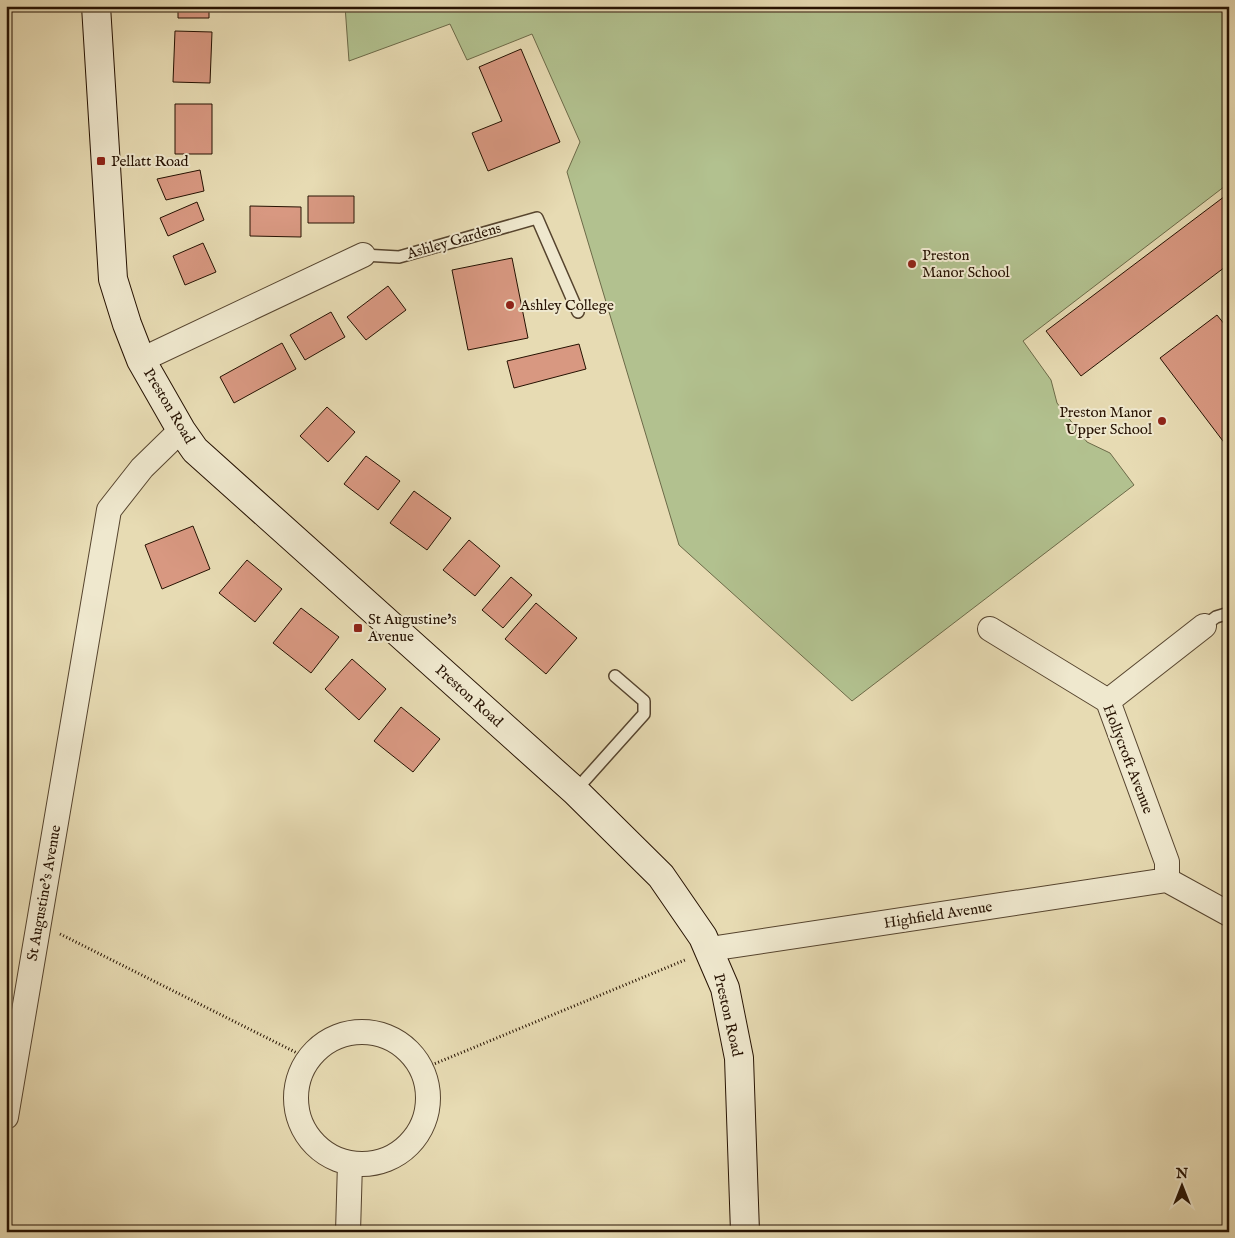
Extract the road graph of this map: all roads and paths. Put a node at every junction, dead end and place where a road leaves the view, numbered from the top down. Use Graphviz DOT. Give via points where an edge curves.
graph roads {
  1 [pos="100,11"];
  2 [pos="363,255"];
  3 [pos="578,312"];
  4 [pos="141,360"];
  5 [pos="181,430"];
  6 [pos="1229,612"];
  7 [pos="1204,626"];
  8 [pos="990,629"];
  9 [pos="615,676"];
  10 [pos="1108,701"];
  11 [pos="575,791"];
  12 [pos="1167,880"];
  13 [pos="1229,914"];
  14 [pos="39,924"];
  15 [pos="710,949"];
  16 [pos="309,1059"];
  17 [pos="422,1069"];
  18 [pos="6,1116"];
  19 [pos="350,1164"];
  20 [pos="348,1232"];
  21 [pos="744,1232"];
  1 -- 4 [label="street, Preston Road" via="113,279"];
  2 -- 3 [label="lane, Ashley Gardens" via="400,257 537,218"];
  2 -- 4 [label="street, Ashley Gardens"];
  4 -- 5 [label="street, Preston Road"];
  5 -- 11 [label="street, Preston Road" via="195,450 250,501"];
  5 -- 14 [label="street, St Augustine's Avenue" via="142,468 109,510"];
  6 -- 7 [label="lane"];
  7 -- 10 [label="street"];
  8 -- 10 [label="street, Hollycroft Avenue"];
  9 -- 11 [label="lane" via="644,701 644,714"];
  10 -- 12 [label="street, Hollycroft Avenue" via="1167,862"];
  11 -- 15 [label="street, Preston Road" via="661,876"];
  12 -- 13 [label="street"];
  12 -- 15 [label="street, Highfield Avenue"];
  14 -- 16 [label="path"];
  14 -- 18 [label="street, St Augustine's Avenue"];
  15 -- 17 [label="path"];
  15 -- 21 [label="street, Preston Road" via="725,988 739,1058"];
  16 -- 17 [label="street" via="319,1046 340,1034 355,1031 378,1033 396,1040"];
  16 -- 19 [label="street" via="302,1068 295,1090 298,1119 310,1140 329,1156"];
  17 -- 19 [label="street" via="429,1100 424,1123 408,1146 388,1159"];
  19 -- 20 [label="street"];
}
